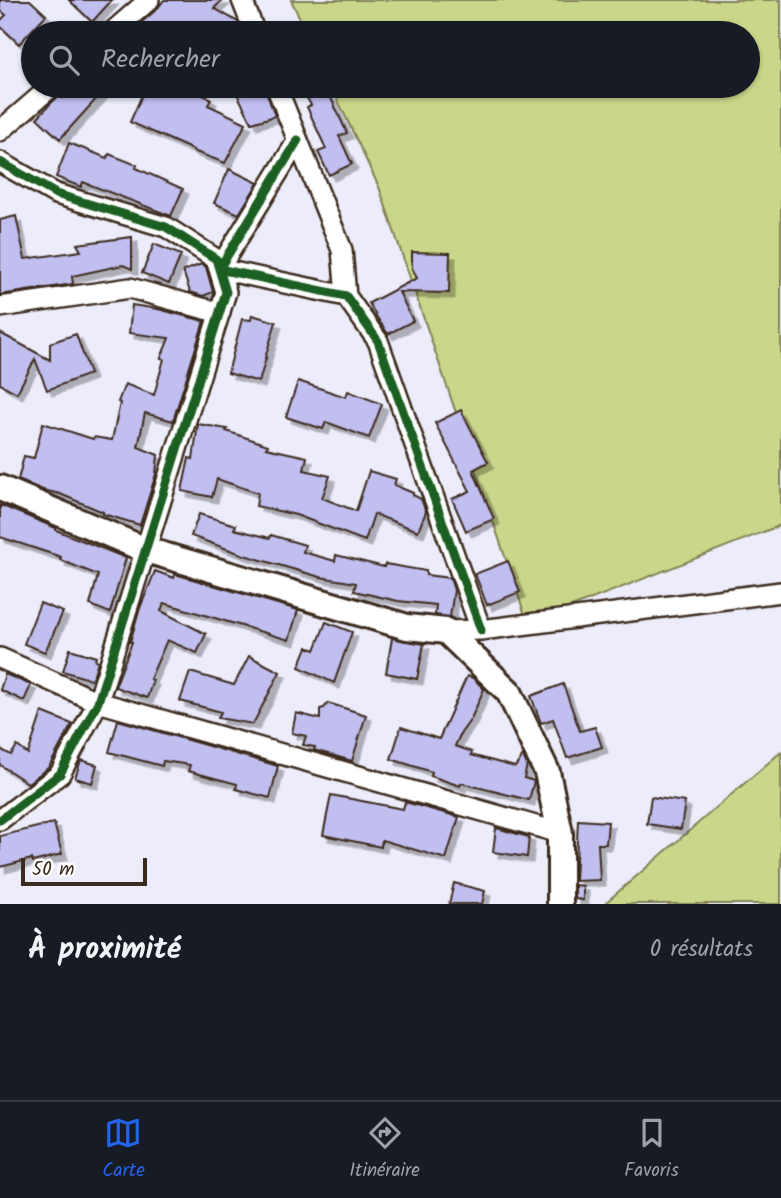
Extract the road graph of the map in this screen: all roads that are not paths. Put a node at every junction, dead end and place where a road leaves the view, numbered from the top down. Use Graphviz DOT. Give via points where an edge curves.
graph roads {
  1 [pos="149,0"];
  2 [pos="242,0"];
  3 [pos="125,21"];
  4 [pos="250,21"];
  5 [pos="38,98"];
  6 [pos="281,98"];
  7 [pos="0,131"];
  8 [pos="298,140"];
  9 [pos="0,162"];
  10 [pos="219,270"];
  11 [pos="346,296"];
  12 [pos="0,307"];
  13 [pos="220,313"];
  14 [pos="0,488"];
  15 [pos="146,550"];
  16 [pos="781,592"];
  17 [pos="481,630"];
  18 [pos="446,631"];
  19 [pos="0,658"];
  20 [pos="97,702"];
  21 [pos="0,820"];
  22 [pos="560,833"];
  23 [pos="560,904"];
  1 -- 3 [label="street"];
  2 -- 4 [label="street"];
  5 -- 7 [label="street"];
  6 -- 8 [label="street"];
  8 -- 10 [label="street"];
  8 -- 11 [label="street" via="342,250"];
  9 -- 10 [label="street" via="55,194 166,227 216,259"];
  10 -- 11 [label="street"];
  10 -- 13 [label="street" via="226,292"];
  11 -- 17 [label="street" via="378,341"];
  12 -- 13 [label="street" via="130,288"];
  13 -- 15 [label="street"];
  14 -- 15 [label="main road"];
  15 -- 18 [label="main road" via="407,627"];
  15 -- 20 [label="street"];
  16 -- 17 [label="street"];
  17 -- 18 [label="street"];
  18 -- 22 [label="main road" via="509,692 547,772"];
  19 -- 20 [label="street"];
  20 -- 21 [label="street" via="60,774"];
  20 -- 22 [label="street"];
  22 -- 23 [label="main road"];
}
